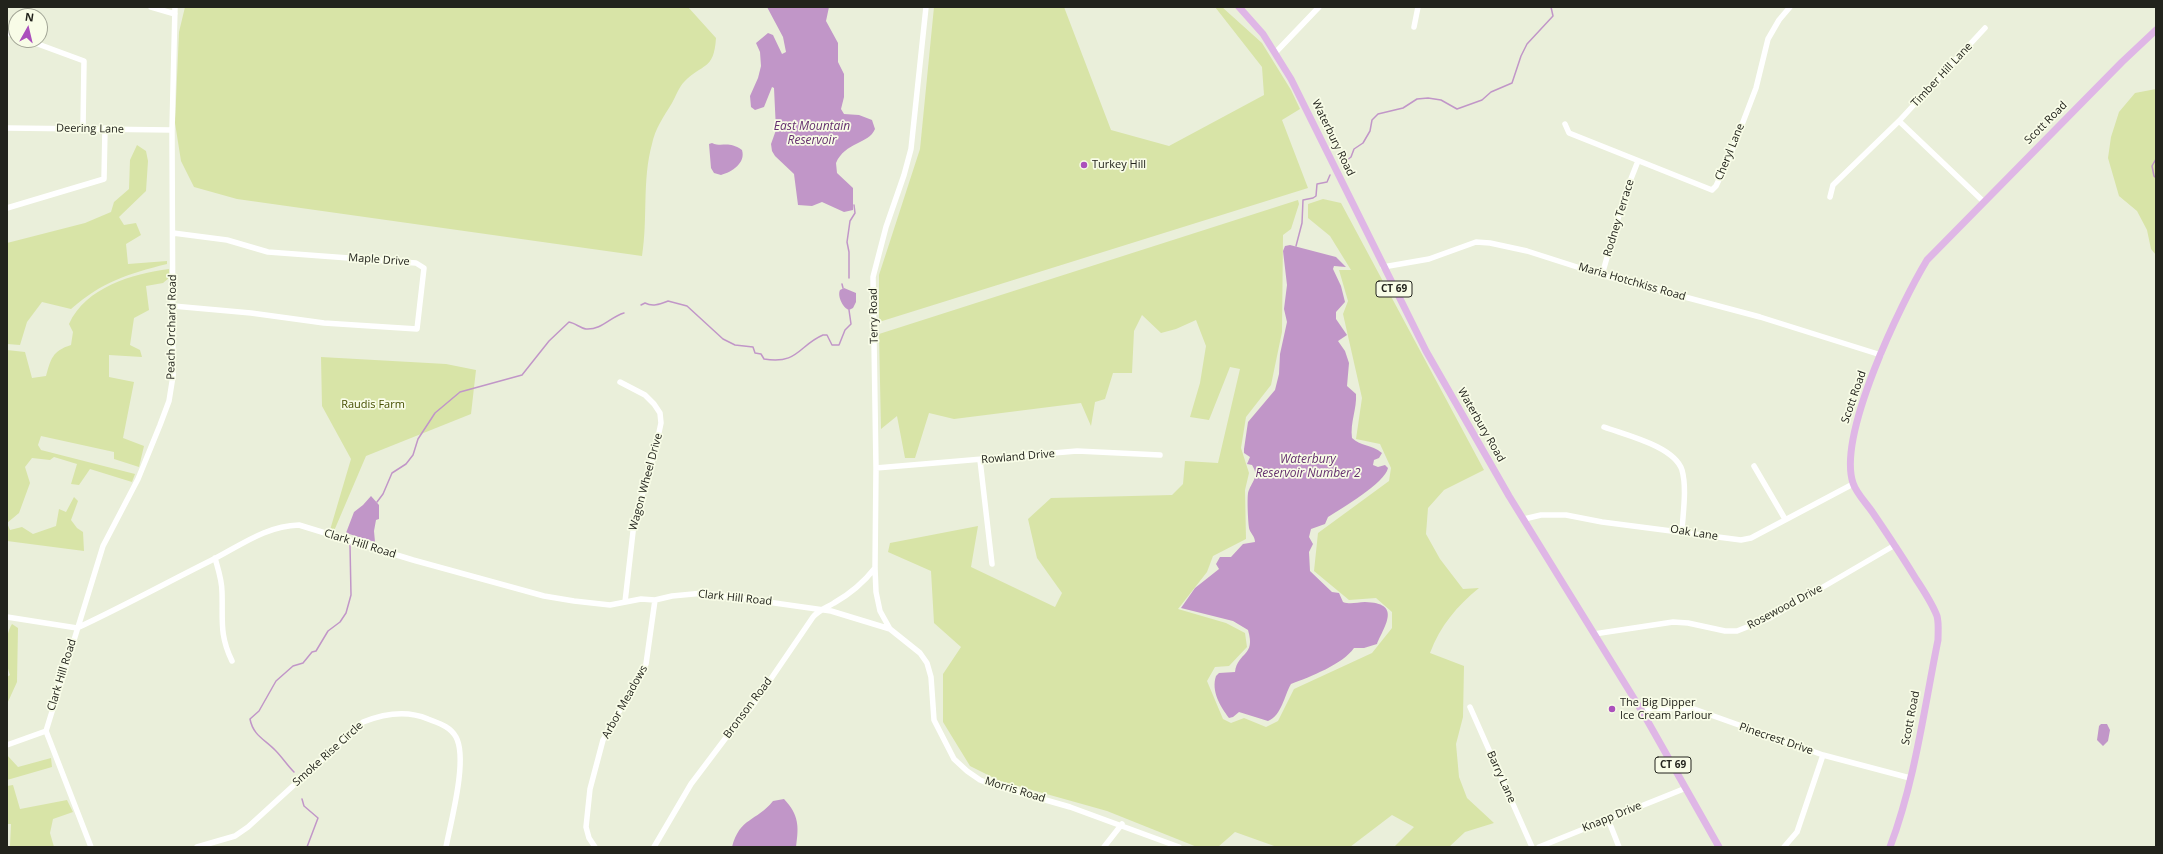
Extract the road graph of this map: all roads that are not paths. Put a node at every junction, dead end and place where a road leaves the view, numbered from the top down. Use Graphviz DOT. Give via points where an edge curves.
graph roads {
  1 [pos="151,7"];
  2 [pos="175,7"];
  3 [pos="926,7"];
  4 [pos="1239,7"];
  5 [pos="1319,7"];
  6 [pos="1418,7"];
  7 [pos="1790,7"];
  8 [pos="175,14"];
  9 [pos="1414,27"];
  10 [pos="1985,28"];
  11 [pos="2156,30"];
  12 [pos="48,48"];
  13 [pos="1275,53"];
  14 [pos="1899,121"];
  15 [pos="1565,124"];
  16 [pos="7,128"];
  17 [pos="83,128"];
  18 [pos="105,128"];
  19 [pos="172,130"];
  20 [pos="1638,161"];
  21 [pos="1830,197"];
  22 [pos="1984,202"];
  23 [pos="7,208"];
  24 [pos="173,233"];
  25 [pos="1383,267"];
  26 [pos="1602,275"];
  27 [pos="173,306"];
  28 [pos="1881,355"];
  29 [pos="620,382"];
  30 [pos="1604,427"];
  31 [pos="1160,455"];
  32 [pos="980,460"];
  33 [pos="1754,466"];
  34 [pos="876,468"];
  35 [pos="1853,484"];
  36 [pos="1524,519"];
  37 [pos="1785,519"];
  38 [pos="1682,531"];
  39 [pos="1896,545"];
  40 [pos="215,558"];
  41 [pos="992,564"];
  42 [pos="875,568"];
  43 [pos="655,600"];
  44 [pos="625,602"];
  45 [pos="820,610"];
  46 [pos="7,617"];
  47 [pos="77,628"];
  48 [pos="890,629"];
  49 [pos="1594,634"];
  50 [pos="232,661"];
  51 [pos="1470,707"];
  52 [pos="1643,713"];
  53 [pos="46,731"];
  54 [pos="7,745"];
  55 [pos="1823,755"];
  56 [pos="1910,778"];
  57 [pos="1686,788"];
  58 [pos="1608,819"];
  59 [pos="1122,824"];
  60 [pos="91,847"];
  61 [pos="196,847"];
  62 [pos="446,847"];
  63 [pos="595,847"];
  64 [pos="654,847"];
  65 [pos="1104,847"];
  66 [pos="1179,847"];
  67 [pos="1532,847"];
  68 [pos="1539,847"];
  69 [pos="1619,847"];
  70 [pos="1720,847"];
  71 [pos="1784,847"];
  72 [pos="1890,847"];
  1 -- 8 [label="street"];
  2 -- 8 [label="street, Peach Orchard Road"];
  3 -- 34 [label="street, Terry Road" via="911,149 886,226 873,277"];
  4 -- 13 [label="main road, Waterbury Road / CT 69" via="1263,34"];
  5 -- 13 [label="street"];
  6 -- 9 [label="street"];
  7 -- 20 [label="street, Cheryl Lane" via="1768,39 1756,88 1716,186 1712,190"];
  8 -- 19 [label="street, Peach Orchard Road"];
  10 -- 14 [label="street, Timber Hill Lane"];
  11 -- 22 [label="main road, Scott Road"];
  12 -- 17 [label="street" via="84,61"];
  13 -- 25 [label="main road, Waterbury Road / CT 69" via="1301,97"];
  14 -- 21 [label="street, Timber Hill Lane" via="1833,185"];
  14 -- 22 [label="street"];
  15 -- 20 [label="street, Cheryl Lane" via="1569,133"];
  16 -- 17 [label="street, Deering Lane"];
  17 -- 18 [label="street, Deering Lane"];
  18 -- 19 [label="street, Deering Lane"];
  18 -- 23 [label="street" via="104,179"];
  19 -- 24 [label="street, Peach Orchard Road"];
  20 -- 26 [label="street, Rodney Terrace" via="1625,194"];
  22 -- 28 [label="main road, Scott Road" via="1927,260 1911,286"];
  24 -- 27 [label="street, Peach Orchard Road"];
  24 -- 27 [label="street, Maple Drive" via="227,240 268,252 416,263 424,268 417,329 324,324 251,313"];
  25 -- 26 [label="street, Maria Hotchkiss Road" via="1429,259 1476,242 1527,251"];
  25 -- 36 [label="main road, Waterbury Road / CT 69" via="1426,351"];
  26 -- 28 [label="street, Maria Hotchkiss Road" via="1760,317"];
  27 -- 47 [label="street, Peach Orchard Road" via="173,376 169,401 138,480 103,546"];
  28 -- 35 [label="main road, Scott Road" via="1854,430 1849,467"];
  29 -- 44 [label="street, Wagon Wheel Drive" via="645,395 654,404 660,413 661,423 634,522"];
  30 -- 38 [label="street" via="1662,448 1678,463 1683,481"];
  31 -- 32 [label="street, Rowland Drive" via="1077,451"];
  32 -- 34 [label="street, Rowland Drive"];
  32 -- 41 [label="street"];
  33 -- 37 [label="street"];
  34 -- 42 [label="street, Terry Road"];
  35 -- 37 [label="street, Oak Lane"];
  35 -- 39 [label="main road, Scott Road"];
  36 -- 38 [label="street, Oak Lane" via="1541,515 1566,515 1602,522"];
  36 -- 49 [label="main road, Waterbury Road / CT 69"];
  37 -- 38 [label="street, Oak Lane" via="1751,538 1741,540"];
  39 -- 49 [label="street, Rosewood Drive" via="1770,618 1737,631 1672,622"];
  39 -- 56 [label="main road, Scott Road" via="1930,601 1938,624 1938,640"];
  40 -- 44 [label="street, Clark Hill Road" via="265,531 285,525 299,525 544,596 594,604"];
  40 -- 47 [label="street, Clark Hill Road"];
  40 -- 50 [label="street" via="222,586 222,633 224,645"];
  42 -- 45 [label="street, Bronson Road" via="856,588"];
  42 -- 48 [label="street, Terry Road" via="880,611"];
  43 -- 44 [label="street, Clark Hill Road"];
  43 -- 45 [label="street, Clark Hill Road" via="704,593"];
  43 -- 63 [label="street, Arbor Meadows" via="646,664 603,740 590,789 586,827"];
  45 -- 48 [label="street, Clark Hill Road"];
  45 -- 64 [label="street, Bronson Road" via="787,653 755,702 691,784"];
  46 -- 47 [label="street"];
  47 -- 53 [label="street, Clark Hill Road"];
  48 -- 59 [label="street, Morris Road" via="920,653 927,663 931,677 934,720 954,759 967,771 993,785"];
  49 -- 52 [label="main road, Waterbury Road / CT 69"];
  51 -- 67 [label="street, Barry Lane"];
  52 -- 55 [label="street, Pinecrest Drive" via="1650,708 1694,709"];
  52 -- 57 [label="main road, Waterbury Road / CT 69"];
  53 -- 54 [label="street"];
  53 -- 60 [label="street"];
  55 -- 56 [label="street, Pinecrest Drive"];
  55 -- 71 [label="street" via="1797,832"];
  56 -- 72 [label="main road, Scott Road" via="1898,827"];
  57 -- 58 [label="street, Knapp Drive"];
  57 -- 70 [label="main road, Waterbury Road / CT 69"];
  58 -- 68 [label="street, Knapp Drive"];
  58 -- 69 [label="street"];
  59 -- 65 [label="street"];
  59 -- 66 [label="street, Morris Road"];
  61 -- 62 [label="street, Smoke Rise Circle" via="235,836 363,722 393,714 425,718 445,726 455,735 460,747 461,765"];
}
